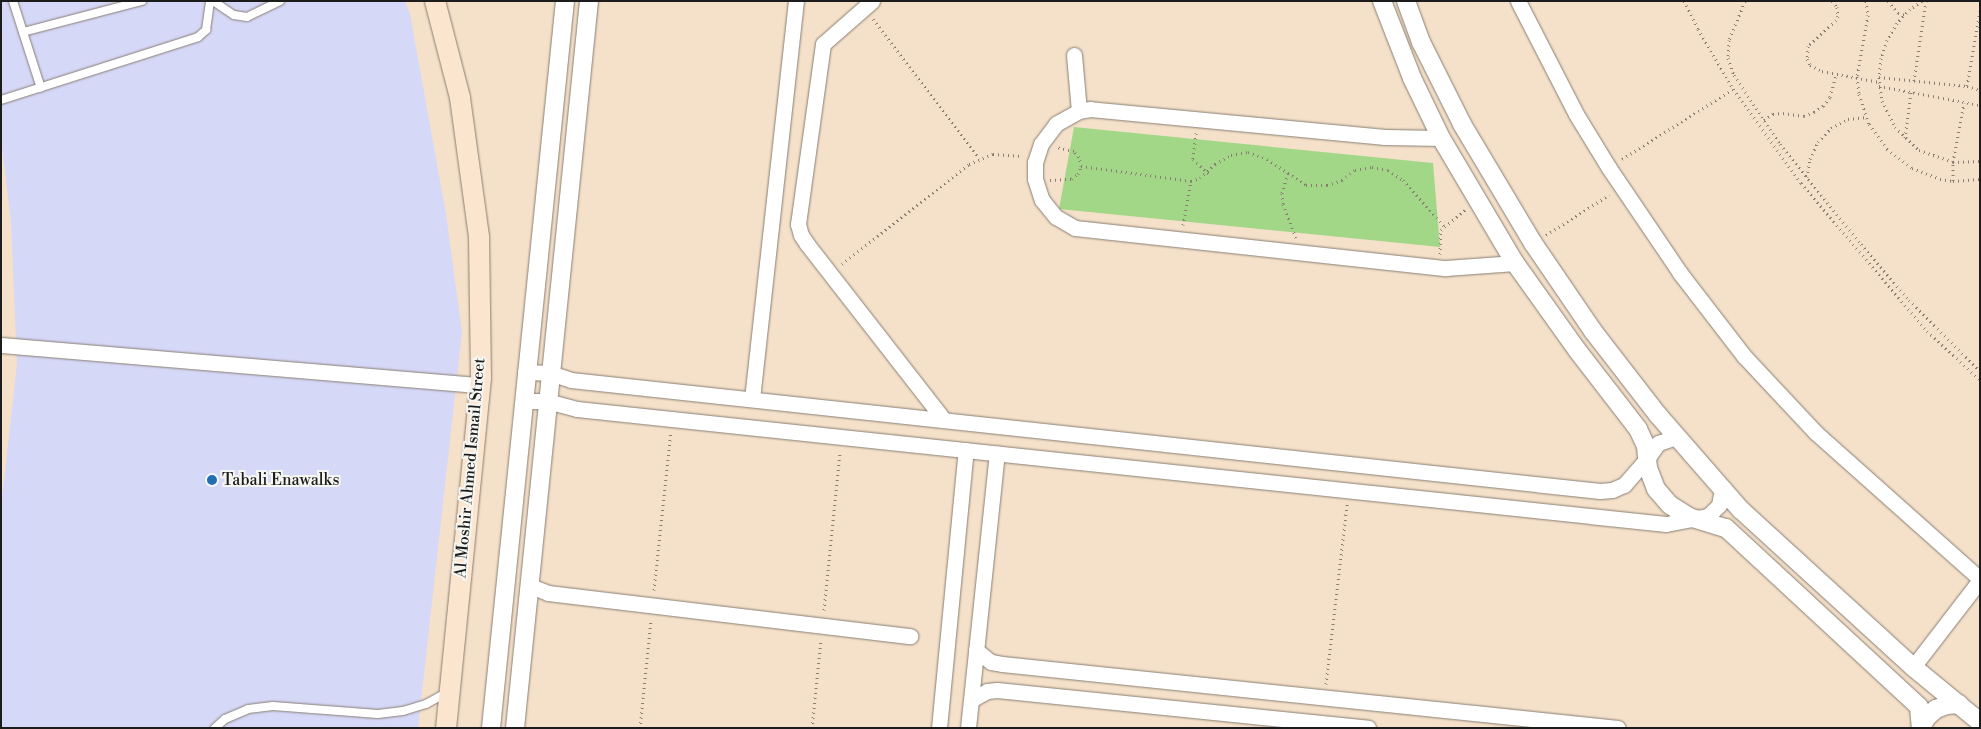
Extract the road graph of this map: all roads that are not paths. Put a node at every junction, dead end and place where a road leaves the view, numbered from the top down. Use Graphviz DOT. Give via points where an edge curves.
graph roads {
  1 [pos="13,1"];
  2 [pos="142,1"];
  3 [pos="211,1"];
  4 [pos="435,1"];
  5 [pos="564,1"];
  6 [pos="590,1"];
  7 [pos="796,1"];
  8 [pos="1382,1"];
  9 [pos="1406,1"];
  10 [pos="1518,1"];
  11 [pos="278,2"];
  12 [pos="868,4"];
  13 [pos="23,32"];
  14 [pos="1074,56"];
  15 [pos="40,88"];
  16 [pos="1,100"];
  17 [pos="1079,112"];
  18 [pos="1441,138"];
  19 [pos="1516,263"];
  20 [pos="1,345"];
  21 [pos="526,372"];
  22 [pos="550,373"];
  23 [pos="480,385"];
  24 [pos="752,399"];
  25 [pos="523,401"];
  26 [pos="547,401"];
  27 [pos="903,416"];
  28 [pos="944,420"];
  29 [pos="1676,437"];
  30 [pos="899,443"];
  31 [pos="966,450"];
  32 [pos="997,454"];
  33 [pos="1647,459"];
  34 [pos="1722,489"];
  35 [pos="1700,519"];
  36 [pos="1980,579"];
  37 [pos="530,586"];
  38 [pos="910,636"];
  39 [pos="976,650"];
  40 [pos="1913,667"];
  41 [pos="449,691"];
  42 [pos="971,700"];
  43 [pos="1959,704"];
  44 [pos="1980,722"];
  45 [pos="1538,723"];
  46 [pos="1344,726"];
  47 [pos="1921,727"];
  48 [pos="215,728"];
  49 [pos="446,728"];
  50 [pos="491,728"];
  51 [pos="515,728"];
  52 [pos="939,728"];
  53 [pos="968,728"];
  54 [pos="1368,728"];
  55 [pos="1618,728"];
  1 -- 13 [label="lane"];
  2 -- 13 [label="lane"];
  3 -- 11 [label="lane" via="234,15 247,17"];
  3 -- 15 [label="lane" via="206,30 198,37"];
  4 -- 23 [label="main road, Al Moshir Ahmed Ismail Street" via="460,98 479,237"];
  5 -- 21 [label="street"];
  6 -- 22 [label="street"];
  7 -- 24 [label="street"];
  8 -- 18 [label="street" via="1412,78"];
  9 -- 29 [label="street" via="1421,42 1462,124 1533,243 1593,331"];
  10 -- 36 [label="street" via="1576,114 1609,168 1680,274 1744,356 1815,432"];
  12 -- 28 [label="street" via="826,39 821,49 798,213 801,235"];
  13 -- 15 [label="lane"];
  14 -- 17 [label="street"];
  15 -- 16 [label="lane"];
  17 -- 18 [label="street" via="1090,109 1385,137"];
  17 -- 19 [label="street" via="1056,124 1041,144 1035,162 1035,179 1042,200 1056,217 1075,228 1441,267"];
  18 -- 19 [label="street"];
  19 -- 33 [label="street" via="1638,429 1646,446"];
  20 -- 23 [label="street"];
  21 -- 22 [label="street"];
  21 -- 25 [label="street"];
  22 -- 24 [label="street" via="571,380"];
  22 -- 26 [label="street"];
  23 -- 41 [label="main road, Al Moshir Ahmed Ismail Street"];
  24 -- 27 [label="street"];
  25 -- 26 [label="street"];
  25 -- 50 [label="street"];
  26 -- 30 [label="street" via="568,408"];
  26 -- 37 [label="street"];
  27 -- 28 [label="street"];
  27 -- 30 [label="street"];
  28 -- 33 [label="street" via="1600,491 1624,485"];
  29 -- 33 [label="street" via="1658,443"];
  29 -- 34 [label="street"];
  30 -- 31 [label="street"];
  31 -- 32 [label="street"];
  31 -- 52 [label="street"];
  32 -- 35 [label="street" via="1666,524"];
  32 -- 39 [label="street"];
  33 -- 35 [label="street" via="1656,488 1670,505"];
  34 -- 35 [label="street" via="1722,497 1714,512"];
  34 -- 40 [label="street"];
  35 -- 47 [label="street" via="1726,528 1919,707"];
  36 -- 40 [label="street"];
  37 -- 38 [label="street" via="548,593"];
  37 -- 51 [label="street"];
  39 -- 42 [label="street"];
  39 -- 45 [label="street" via="991,662 1002,664"];
  40 -- 43 [label="street"];
  41 -- 48 [label="lane" via="426,704 378,714 273,706 248,709 225,719"];
  41 -- 49 [label="main road, Al Moshir Ahmed Ismail Street"];
  42 -- 46 [label="street" via="997,690"];
  42 -- 53 [label="street"];
  43 -- 44 [label="street"];
  43 -- 47 [label="street" via="1936,709"];
  45 -- 55 [label="street"];
  46 -- 54 [label="street"];
}
